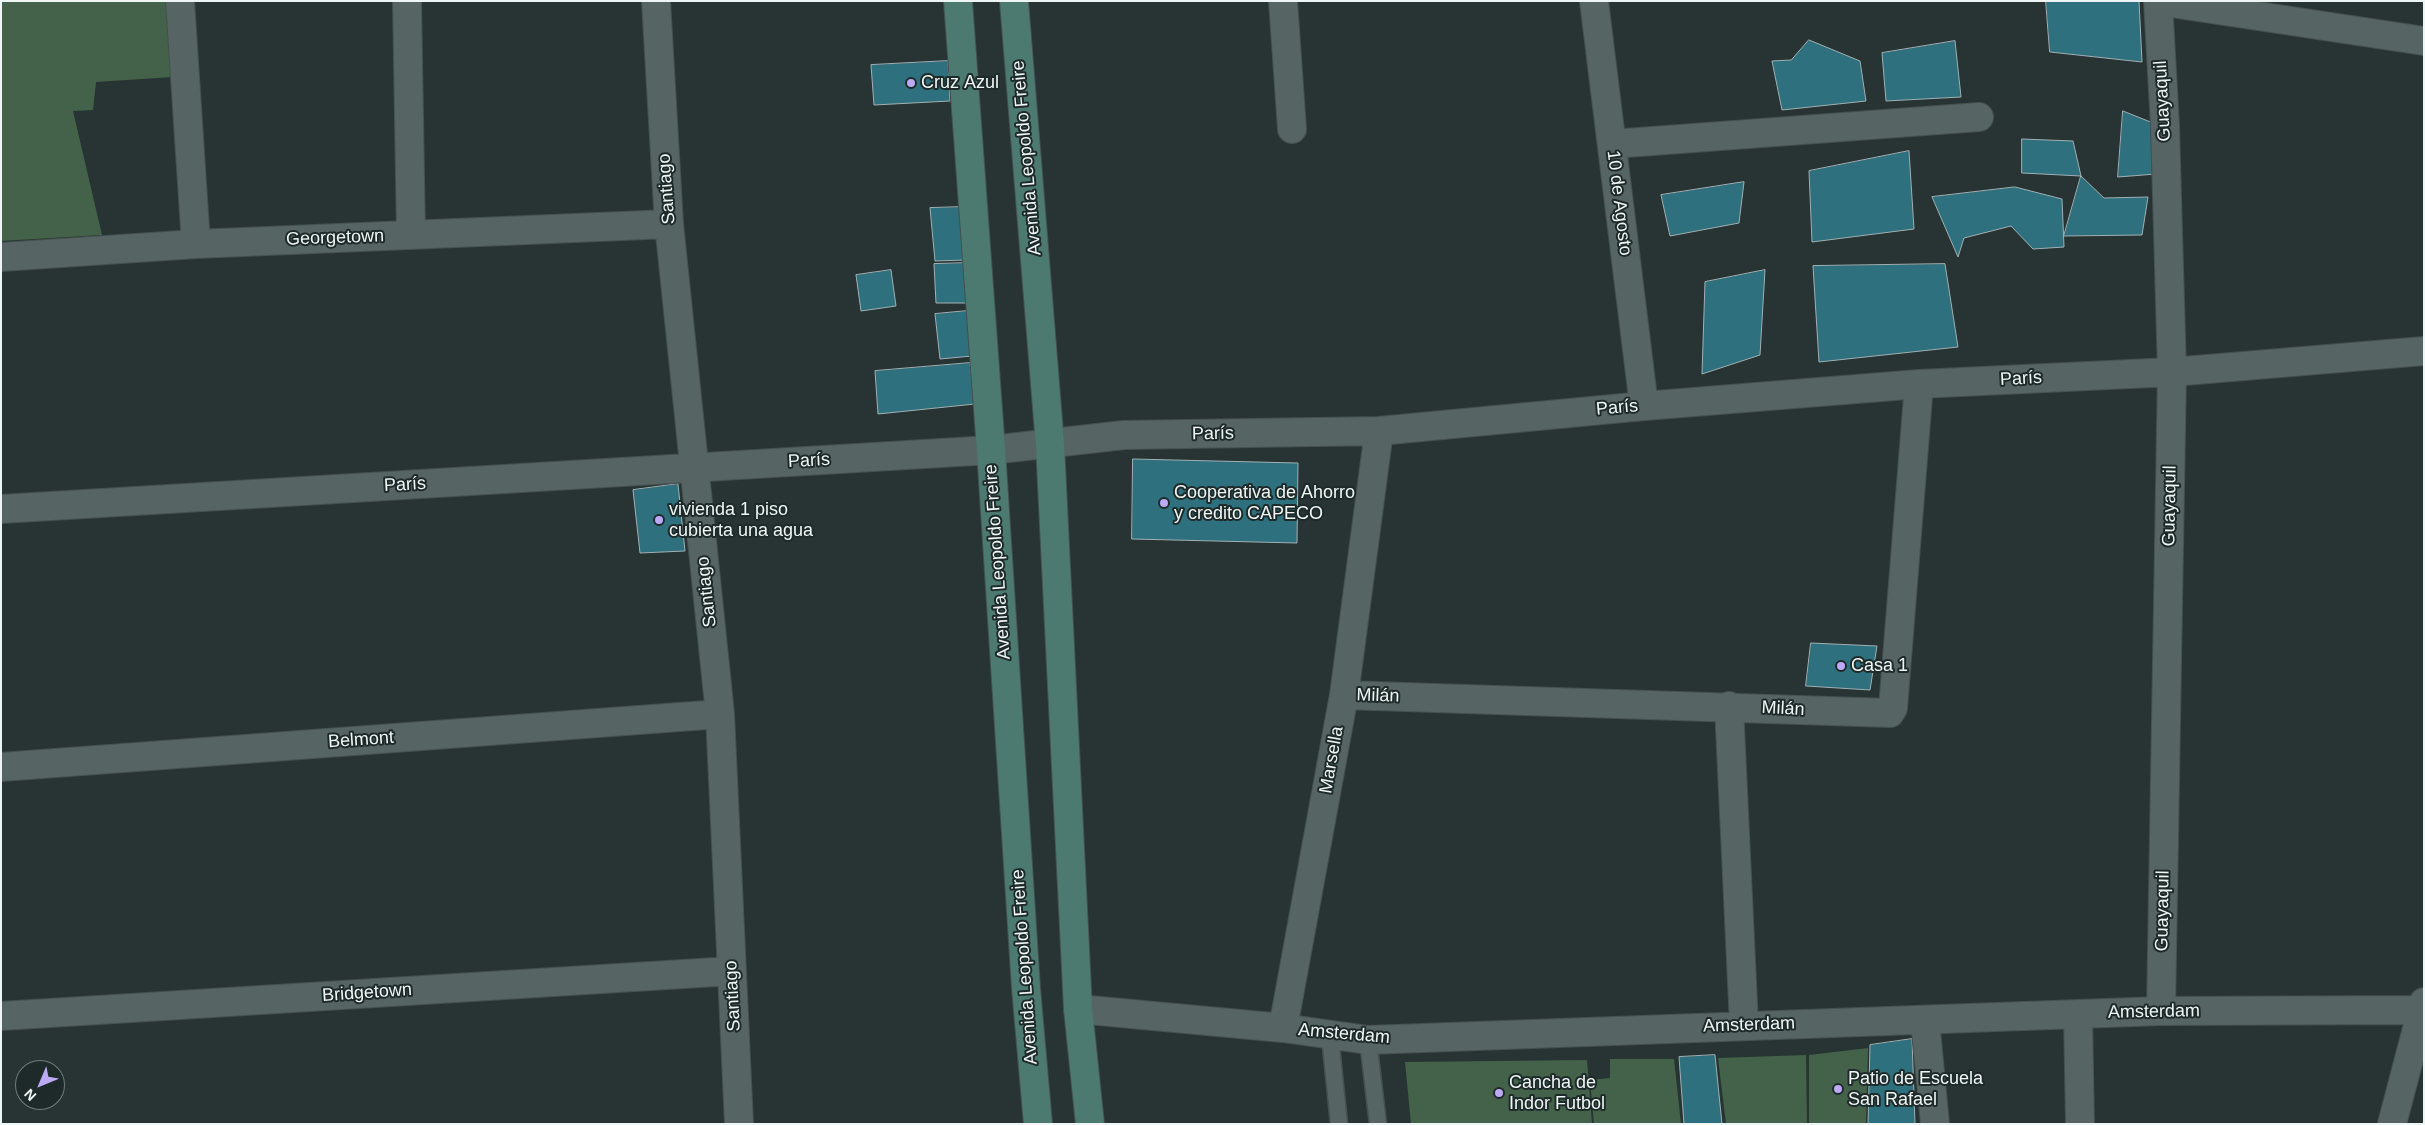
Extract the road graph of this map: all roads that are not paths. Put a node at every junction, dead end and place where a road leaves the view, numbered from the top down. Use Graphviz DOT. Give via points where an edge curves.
graph roads {
  1 [pos="180,1"];
  2 [pos="407,1"];
  3 [pos="656,1"];
  4 [pos="958,1"];
  5 [pos="1014,1"];
  6 [pos="1283,1"];
  7 [pos="1594,1"];
  8 [pos="2158,1"];
  9 [pos="2424,41"];
  10 [pos="1979,117"];
  11 [pos="1292,129"];
  12 [pos="1612,144"];
  13 [pos="669,224"];
  14 [pos="411,235"];
  15 [pos="196,244"];
  16 [pos="1,257"];
  17 [pos="2424,351"];
  18 [pos="2172,372"];
  19 [pos="1919,384"];
  20 [pos="1644,406"];
  21 [pos="1379,431"];
  22 [pos="1050,445"];
  23 [pos="991,450"];
  24 [pos="694,468"];
  25 [pos="1,509"];
  26 [pos="1344,695"];
  27 [pos="1729,706"];
  28 [pos="720,714"];
  29 [pos="1,767"];
  30 [pos="732,971"];
  31 [pos="2423,1006"];
  32 [pos="1078,1009"];
  33 [pos="2161,1011"];
  34 [pos="2078,1014"];
  35 [pos="1,1016"];
  36 [pos="1924,1020"];
  37 [pos="1744,1025"];
  38 [pos="1283,1028"];
  39 [pos="1330,1036"];
  40 [pos="1368,1040"];
  41 [pos="739,1124"];
  42 [pos="1038,1124"];
  43 [pos="1090,1124"];
  44 [pos="1339,1124"];
  45 [pos="1378,1124"];
  46 [pos="1935,1124"];
  47 [pos="2080,1124"];
  48 [pos="2392,1124"];
  1 -- 15 [label="street"];
  2 -- 14 [label="street"];
  3 -- 13 [label="street, Santiago"];
  4 -- 23 [label="main road, Avenida Leopoldo Freire"];
  5 -- 22 [label="main road, Avenida Leopoldo Freire"];
  6 -- 11 [label="street"];
  7 -- 12 [label="street, 10 de Agosto"];
  8 -- 9 [label="street"];
  8 -- 18 [label="street, Guayaquil"];
  10 -- 12 [label="street"];
  12 -- 20 [label="street, 10 de Agosto"];
  13 -- 14 [label="street, Georgetown"];
  13 -- 24 [label="street, Santiago"];
  14 -- 15 [label="street, Georgetown"];
  15 -- 16 [label="street, Georgetown"];
  17 -- 18 [label="street, París"];
  18 -- 19 [label="street, París"];
  18 -- 33 [label="street, Guayaquil"];
  19 -- 20 [label="street, París"];
  19 -- 27 [label="street, Milán" via="1893,708 1885,714"];
  20 -- 21 [label="street, París"];
  21 -- 22 [label="street, París" via="1124,435"];
  21 -- 26 [label="street, Marsella"];
  22 -- 23 [label="street, París"];
  22 -- 32 [label="main road, Avenida Leopoldo Freire"];
  23 -- 24 [label="street, París"];
  23 -- 42 [label="main road, Avenida Leopoldo Freire" via="1026,988"];
  24 -- 25 [label="street, París"];
  24 -- 28 [label="street, Santiago"];
  26 -- 27 [label="street, Milán"];
  26 -- 38 [label="street, Marsella"];
  27 -- 37 [label="street"];
  28 -- 29 [label="street, Belmont"];
  28 -- 30 [label="street, Santiago"];
  30 -- 35 [label="street, Bridgetown"];
  30 -- 41 [label="street, Santiago"];
  31 -- 33 [label="street, Amsterdam"];
  31 -- 48 [label="street"];
  32 -- 38 [label="street, Amsterdam"];
  32 -- 43 [label="main road, Avenida Leopoldo Freire"];
  33 -- 34 [label="street, Amsterdam"];
  34 -- 36 [label="street, Amsterdam"];
  34 -- 47 [label="street"];
  36 -- 37 [label="street, Amsterdam"];
  36 -- 46 [label="street"];
  37 -- 40 [label="street, Amsterdam"];
  38 -- 39 [label="street, Amsterdam"];
  39 -- 40 [label="street, Amsterdam"];
  39 -- 44 [label="lane"];
  40 -- 45 [label="lane"];
}
